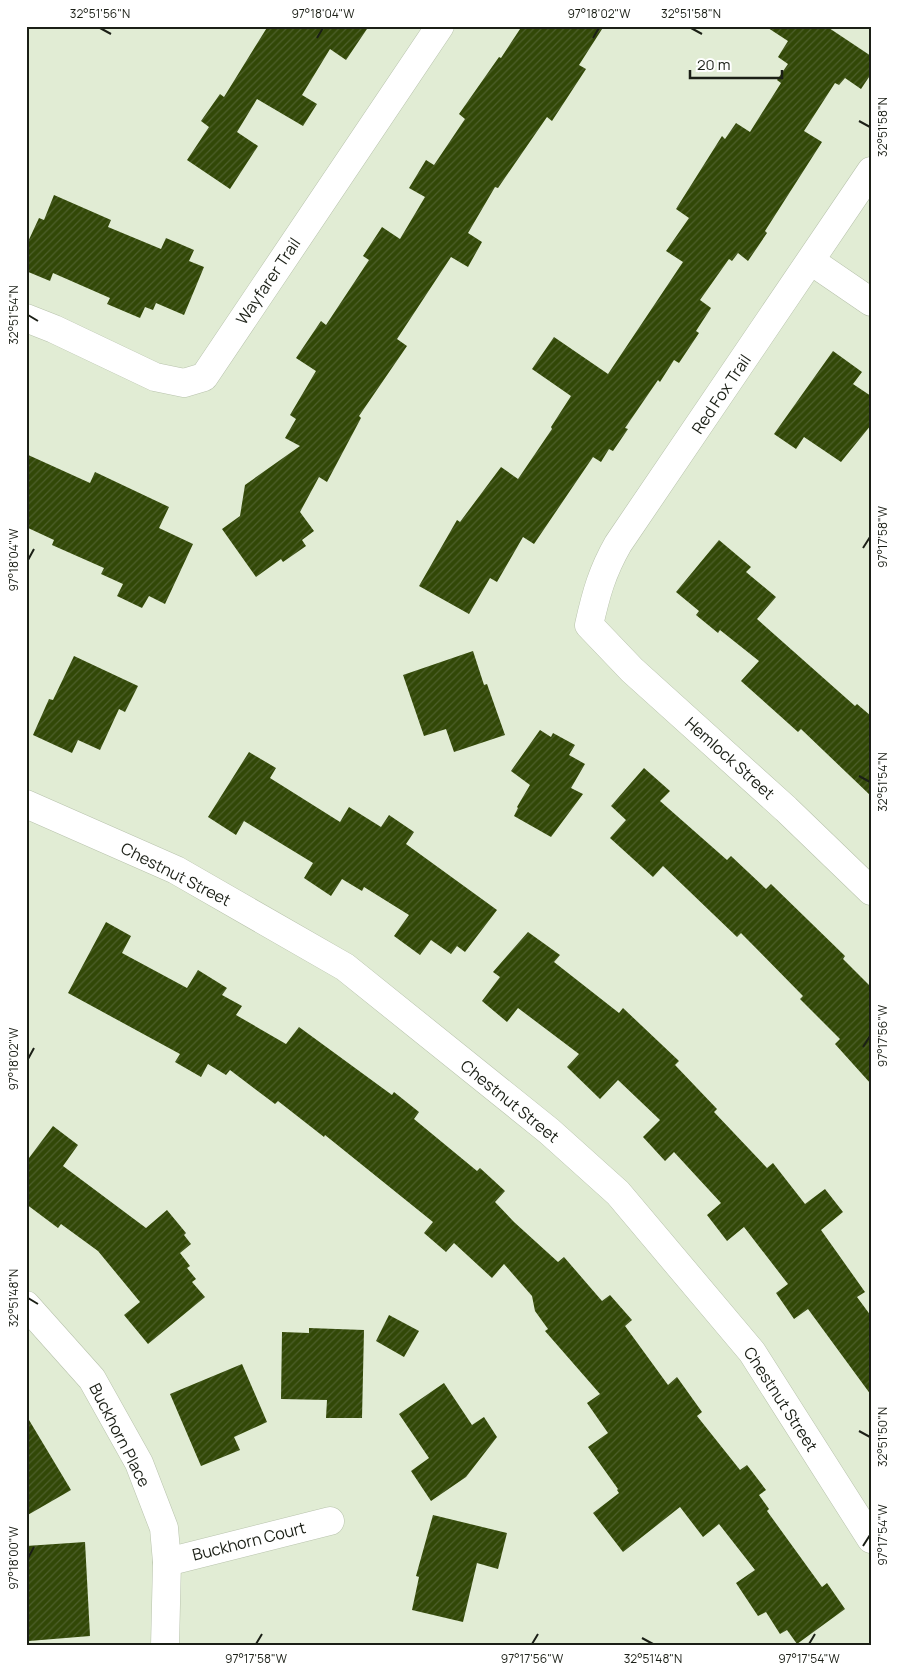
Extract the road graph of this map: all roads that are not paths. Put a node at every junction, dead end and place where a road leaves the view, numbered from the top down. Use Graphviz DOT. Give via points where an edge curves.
graph roads {
  1 [pos="440,26"];
  2 [pos="871,171"];
  3 [pos="811,261"];
  4 [pos="871,302"];
  5 [pos="26,318"];
  6 [pos="589,625"];
  7 [pos="26,804"];
  8 [pos="871,891"];
  9 [pos="26,1305"];
  10 [pos="330,1521"];
  11 [pos="871,1539"];
  12 [pos="167,1562"];
  13 [pos="165,1646"];
  1 -- 5 [label="street, Wayfarer Trail" via="204,377 184,383 155,377"];
  2 -- 3 [label="street, Red Fox Trail"];
  3 -- 4 [label="street"];
  3 -- 6 [label="street, Red Fox Trail" via="618,544 598,586"];
  6 -- 8 [label="street, Hemlock Street" via="632,670"];
  7 -- 11 [label="street, Chestnut Street" via="176,870 345,967 549,1131 618,1193 752,1352"];
  9 -- 12 [label="street, Buckhorn Place" via="92,1379 134,1455 164,1528"];
  10 -- 12 [label="street, Buckhorn Court"];
  12 -- 13 [label="street, Buckhorn Place"];
}
